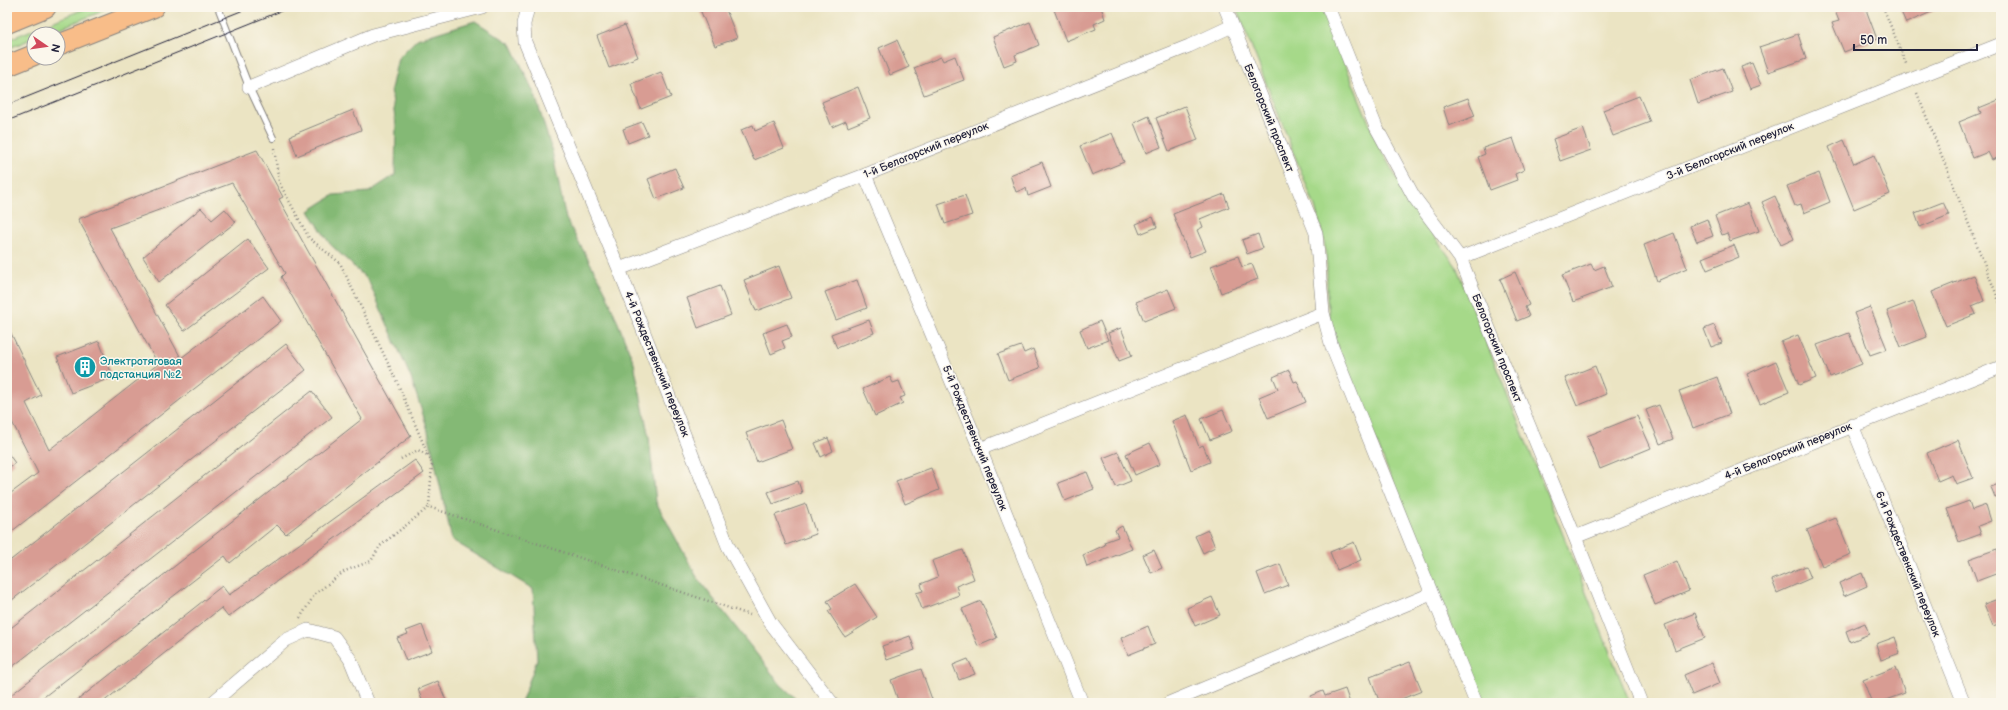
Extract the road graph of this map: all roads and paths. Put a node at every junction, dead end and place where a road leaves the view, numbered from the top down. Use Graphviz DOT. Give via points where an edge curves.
graph roads {
  1 [pos="154,7"];
  2 [pos="218,7"];
  3 [pos="482,7"];
  4 [pos="528,7"];
  5 [pos="1225,7"];
  6 [pos="1328,7"];
  7 [pos="1883,7"];
  8 [pos="7,8"];
  9 [pos="42,8"];
  10 [pos="7,23"];
  11 [pos="1232,26"];
  12 [pos="66,42"];
  13 [pos="2001,44"];
  14 [pos="26,58"];
  15 [pos="7,66"];
  16 [pos="1912,79"];
  17 [pos="249,87"];
  18 [pos="273,138"];
  19 [pos="865,175"];
  20 [pos="1460,258"];
  21 [pos="619,270"];
  22 [pos="2001,306"];
  23 [pos="1324,313"];
  24 [pos="2001,367"];
  25 [pos="1852,425"];
  26 [pos="980,449"];
  27 [pos="427,455"];
  28 [pos="401,459"];
  29 [pos="429,507"];
  30 [pos="1575,537"];
  31 [pos="1431,594"];
  32 [pos="770,622"];
  33 [pos="296,634"];
  34 [pos="212,703"];
  35 [pos="368,703"];
  36 [pos="832,703"];
  37 [pos="1082,703"];
  38 [pos="1169,703"];
  39 [pos="1476,703"];
  40 [pos="1641,703"];
  41 [pos="1964,703"];
  1 -- 12 [label="main road"];
  2 -- 17 [label="lane"];
  3 -- 17 [label="street" via="373,35"];
  4 -- 21 [label="street, 4-й Рождественский переулок" via="524,24 525,42"];
  5 -- 11 [label="street, Белогорский проспект"];
  6 -- 20 [label="street, Белогорский проспект" via="1376,127 1414,197"];
  7 -- 16 [label="path"];
  8 -- 9 [label="lane"];
  9 -- 10 [label="main road"];
  11 -- 19 [label="street, 1-й Белогорский переулок" via="1189,46"];
  11 -- 23 [label="street, Белогорский проспект" via="1316,233"];
  13 -- 16 [label="street, 3-й Белогорский переулок"];
  14 -- 15 [label="main road"];
  16 -- 20 [label="street, 3-й Белогорский переулок"];
  16 -- 22 [label="path"];
  17 -- 18 [label="lane"];
  18 -- 27 [label="path" via="279,182 309,238 340,263 397,382"];
  19 -- 21 [label="street, 1-й Белогорский переулок"];
  19 -- 26 [label="street, 5-й Рождественский переулок"];
  20 -- 30 [label="street, Белогорский проспект"];
  21 -- 32 [label="street, 4-й Рождественский переулок" via="728,546"];
  23 -- 26 [label="street"];
  23 -- 31 [label="street, Белогорский проспект" via="1332,347"];
  24 -- 25 [label="street, 4-й Белогорский переулок"];
  25 -- 30 [label="street, 4-й Белогорский переулок"];
  25 -- 41 [label="street, 6-й Рождественский переулок"];
  26 -- 37 [label="street, 5-й Рождественский переулок"];
  27 -- 28 [label="path" via="418,450"];
  27 -- 29 [label="path" via="432,464"];
  29 -- 32 [label="path"];
  29 -- 33 [label="path" via="380,546 371,560 345,571 315,594 301,615"];
  30 -- 40 [label="street, Белогорский проспект"];
  31 -- 38 [label="street"];
  31 -- 39 [label="street, Белогорский проспект"];
  32 -- 36 [label="street, 4-й Рождественский переулок"];
  33 -- 34 [label="street"];
  33 -- 35 [label="street" via="308,630 334,637 350,659"];
}
